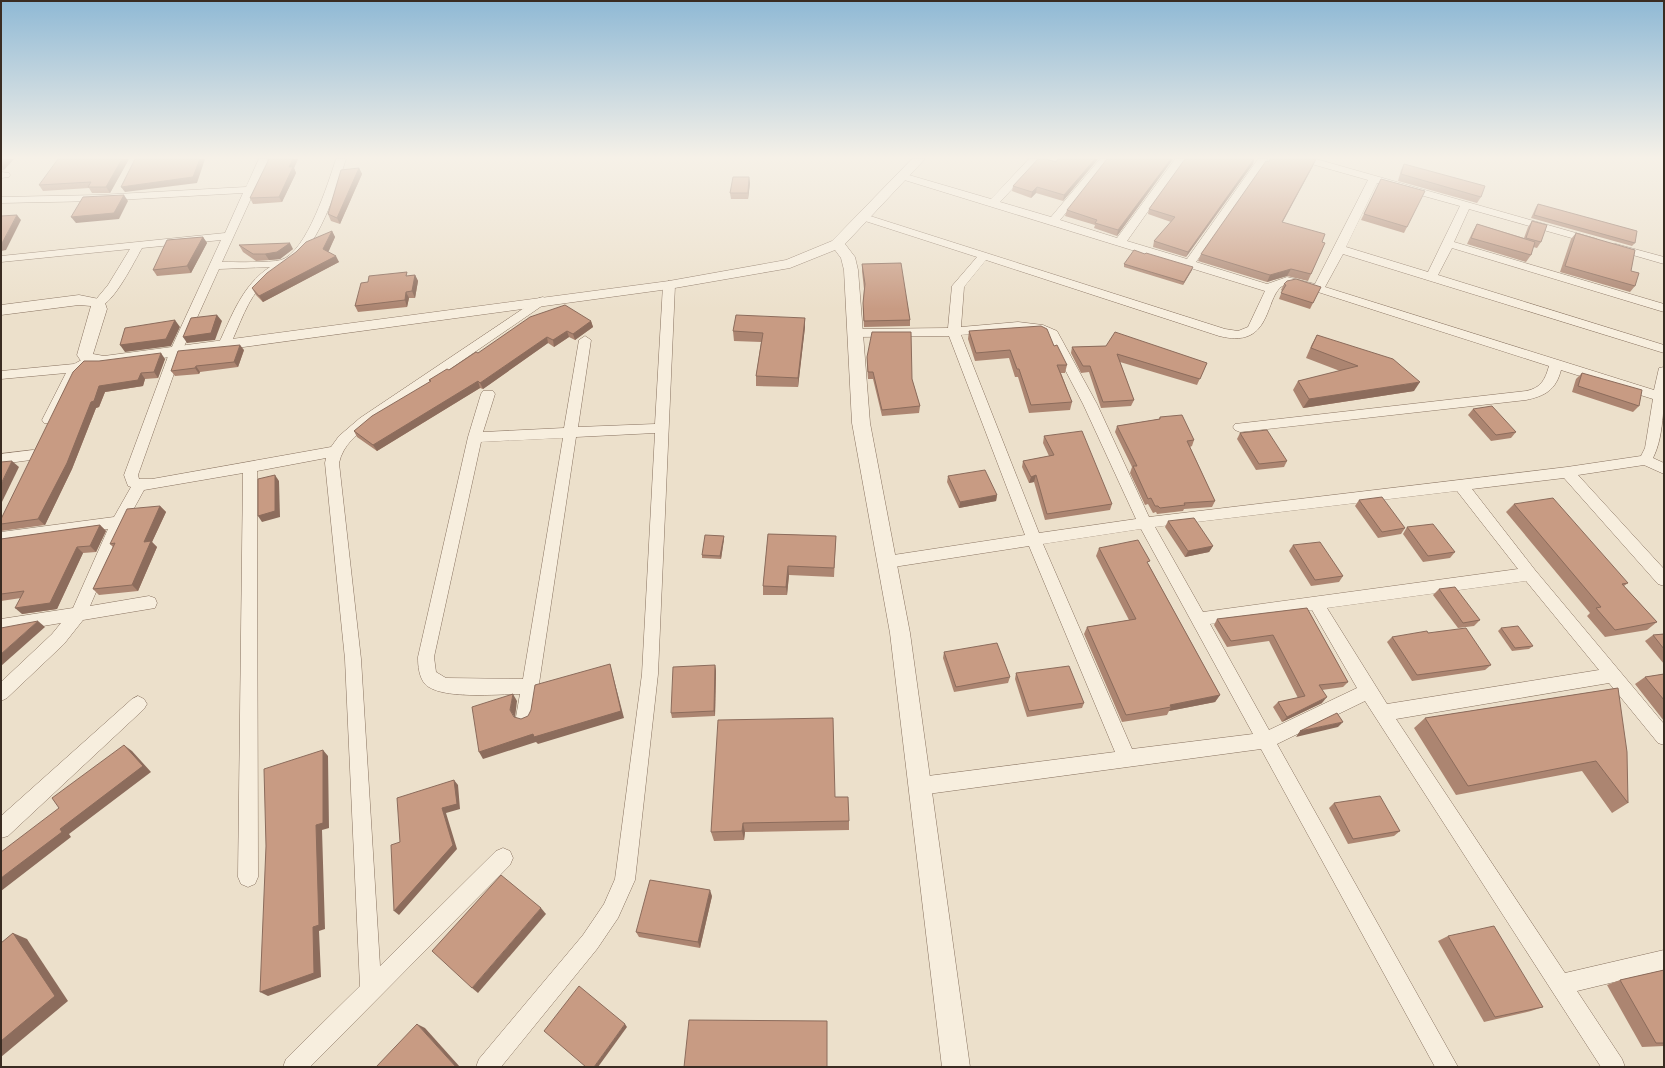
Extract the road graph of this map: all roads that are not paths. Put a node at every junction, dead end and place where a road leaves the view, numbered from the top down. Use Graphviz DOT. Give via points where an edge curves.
graph roads {
  1 [pos="240,209"];
  2 [pos="323,209"];
  3 [pos="871,209"];
  4 [pos="1012,209"];
  5 [pos="1063,209"];
  6 [pos="1144,209"];
  7 [pos="1228,209"];
  8 [pos="1359,209"];
  9 [pos="1464,209"];
  10 [pos="1483,209"];
  11 [pos="863,217"];
  12 [pos="1053,221"];
  13 [pos="228,236"];
  14 [pos="1120,242"];
  15 [pos="837,244"];
  16 [pos="1449,244"];
  17 [pos="138,245"];
  18 [pos="1340,249"];
  19 [pos="984,256"];
  20 [pos="1,259"];
  21 [pos="1664,261"];
  22 [pos="284,263"];
  23 [pos="1189,264"];
  24 [pos="214,266"];
  25 [pos="1431,277"];
  26 [pos="669,284"];
  27 [pos="1273,288"];
  28 [pos="1318,288"];
  29 [pos="544,301"];
  30 [pos="98,303"];
  31 [pos="1664,308"];
  32 [pos="1,310"];
  33 [pos="954,332"];
  34 [pos="856,333"];
  35 [pos="585,340"];
  36 [pos="224,345"];
  37 [pos="1664,349"];
  38 [pos="176,351"];
  39 [pos="89,360"];
  40 [pos="1556,363"];
  41 [pos="77,368"];
  42 [pos="1664,371"];
  43 [pos="1,375"];
  44 [pos="488,394"];
  45 [pos="1662,397"];
  46 [pos="662,428"];
  47 [pos="1240,428"];
  48 [pos="570,432"];
  49 [pos="476,437"];
  50 [pos="334,452"];
  51 [pos="33,455"];
  52 [pos="1,459"];
  53 [pos="1646,460"];
  54 [pos="250,467"];
  55 [pos="27,468"];
  56 [pos="1664,469"];
  57 [pos="1567,472"];
  58 [pos="1460,484"];
  59 [pos="140,485"];
  60 [pos="119,522"];
  61 [pos="1145,523"];
  62 [pos="1,538"];
  63 [pos="1034,540"];
  64 [pos="887,562"];
  65 [pos="1530,574"];
  66 [pos="1664,580"];
  67 [pos="148,603"];
  68 [pos="1316,603"];
  69 [pos="78,614"];
  70 [pos="1199,619"];
  71 [pos="1,626"];
  72 [pos="1614,676"];
  73 [pos="530,686"];
  74 [pos="1368,691"];
  75 [pos="1,693"];
  76 [pos="138,704"];
  77 [pos="1382,713"];
  78 [pos="525,717"];
  79 [pos="1664,737"];
  80 [pos="1266,740"];
  81 [pos="1127,759"];
  82 [pos="920,786"];
  83 [pos="1,829"];
  84 [pos="503,858"];
  85 [pos="248,877"];
  86 [pos="1664,960"];
  87 [pos="1560,985"];
  88 [pos="370,990"];
  89 [pos="294,1067"];
  90 [pos="487,1067"];
  91 [pos="956,1067"];
  92 [pos="1448,1067"];
  93 [pos="1614,1067"];
  1 -- 13 [label="street"];
  2 -- 22 [label="street" via="304,245"];
  3 -- 11 [label="street"];
  4 -- 12 [label="street"];
  5 -- 12 [label="street"];
  6 -- 14 [label="street"];
  7 -- 23 [label="street"];
  8 -- 18 [label="street"];
  9 -- 16 [label="street"];
  10 -- 21 [label="street"];
  11 -- 15 [label="street"];
  11 -- 19 [label="street"];
  12 -- 14 [label="street"];
  13 -- 17 [label="street"];
  13 -- 24 [label="street"];
  14 -- 23 [label="street"];
  15 -- 26 [label="street" via="790,264"];
  15 -- 34 [label="street" via="848,257 852,270"];
  16 -- 25 [label="street"];
  16 -- 31 [label="street"];
  17 -- 20 [label="street"];
  17 -- 30 [label="street" via="113,287"];
  18 -- 25 [label="street"];
  18 -- 28 [label="street"];
  19 -- 27 [label="street" via="1237,335 1247,334 1252,329"];
  19 -- 33 [label="street" via="958,286"];
  22 -- 24 [label="street"];
  22 -- 36 [label="street" via="252,288"];
  23 -- 27 [label="street"];
  24 -- 38 [label="street"];
  25 -- 37 [label="street"];
  26 -- 29 [label="street"];
  26 -- 46 [label="street"];
  27 -- 28 [label="street" via="1286,279"];
  28 -- 40 [label="street"];
  29 -- 36 [label="street"];
  29 -- 50 [label="street" via="365,421 342,440"];
  30 -- 32 [label="street" via="79,300"];
  30 -- 39 [label="street" via="99,309 85,355"];
  33 -- 34 [label="street"];
  33 -- 61 [label="street" via="1035,327 1054,334 1077,377"];
  33 -- 63 [label="street"];
  34 -- 64 [label="street" via="861,423"];
  35 -- 48 [label="street"];
  36 -- 38 [label="street"];
  38 -- 39 [label="street" via="104,361"];
  38 -- 59 [label="street" via="131,475 133,482"];
  39 -- 41 [label="street"];
  40 -- 45 [label="street"];
  40 -- 47 [label="street" via="1551,382 1537,393"];
  41 -- 43 [label="street"];
  41 -- 51 [label="street" via="71,375"];
  42 -- 45 [label="street"];
  44 -- 49 [label="street"];
  45 -- 53 [label="street" via="1652,449"];
  46 -- 48 [label="street"];
  46 -- 90 [label="street" via="650,674 625,880 611,911 590,942"];
  48 -- 49 [label="street"];
  48 -- 73 [label="street"];
  49 -- 73 [label="street" via="426,656 427,674 434,683 446,686"];
  50 -- 54 [label="street"];
  50 -- 88 [label="street" via="332,463 353,659"];
  51 -- 52 [label="street"];
  51 -- 55 [label="street"];
  53 -- 56 [label="street"];
  53 -- 57 [label="street"];
  54 -- 59 [label="street"];
  54 -- 85 [label="street"];
  57 -- 58 [label="street"];
  57 -- 66 [label="street"];
  58 -- 61 [label="street"];
  58 -- 65 [label="street"];
  59 -- 60 [label="street"];
  60 -- 62 [label="street"];
  60 -- 69 [label="street"];
  61 -- 63 [label="street"];
  61 -- 70 [label="street"];
  63 -- 64 [label="street"];
  63 -- 81 [label="street"];
  64 -- 82 [label="street" via="900,633"];
  65 -- 68 [label="street"];
  65 -- 72 [label="street"];
  67 -- 69 [label="street"];
  68 -- 70 [label="street"];
  68 -- 74 [label="street"];
  69 -- 71 [label="street"];
  69 -- 75 [label="street" via="58,639"];
  70 -- 80 [label="street"];
  72 -- 77 [label="street"];
  72 -- 79 [label="street"];
  73 -- 78 [label="street"];
  74 -- 77 [label="street"];
  74 -- 80 [label="street"];
  76 -- 83 [label="street"];
  77 -- 87 [label="street"];
  80 -- 81 [label="street"];
  80 -- 92 [label="street"];
  81 -- 82 [label="street"];
  82 -- 91 [label="street"];
  84 -- 88 [label="street"];
  86 -- 87 [label="street"];
  87 -- 93 [label="street"];
  88 -- 89 [label="street"];
}
